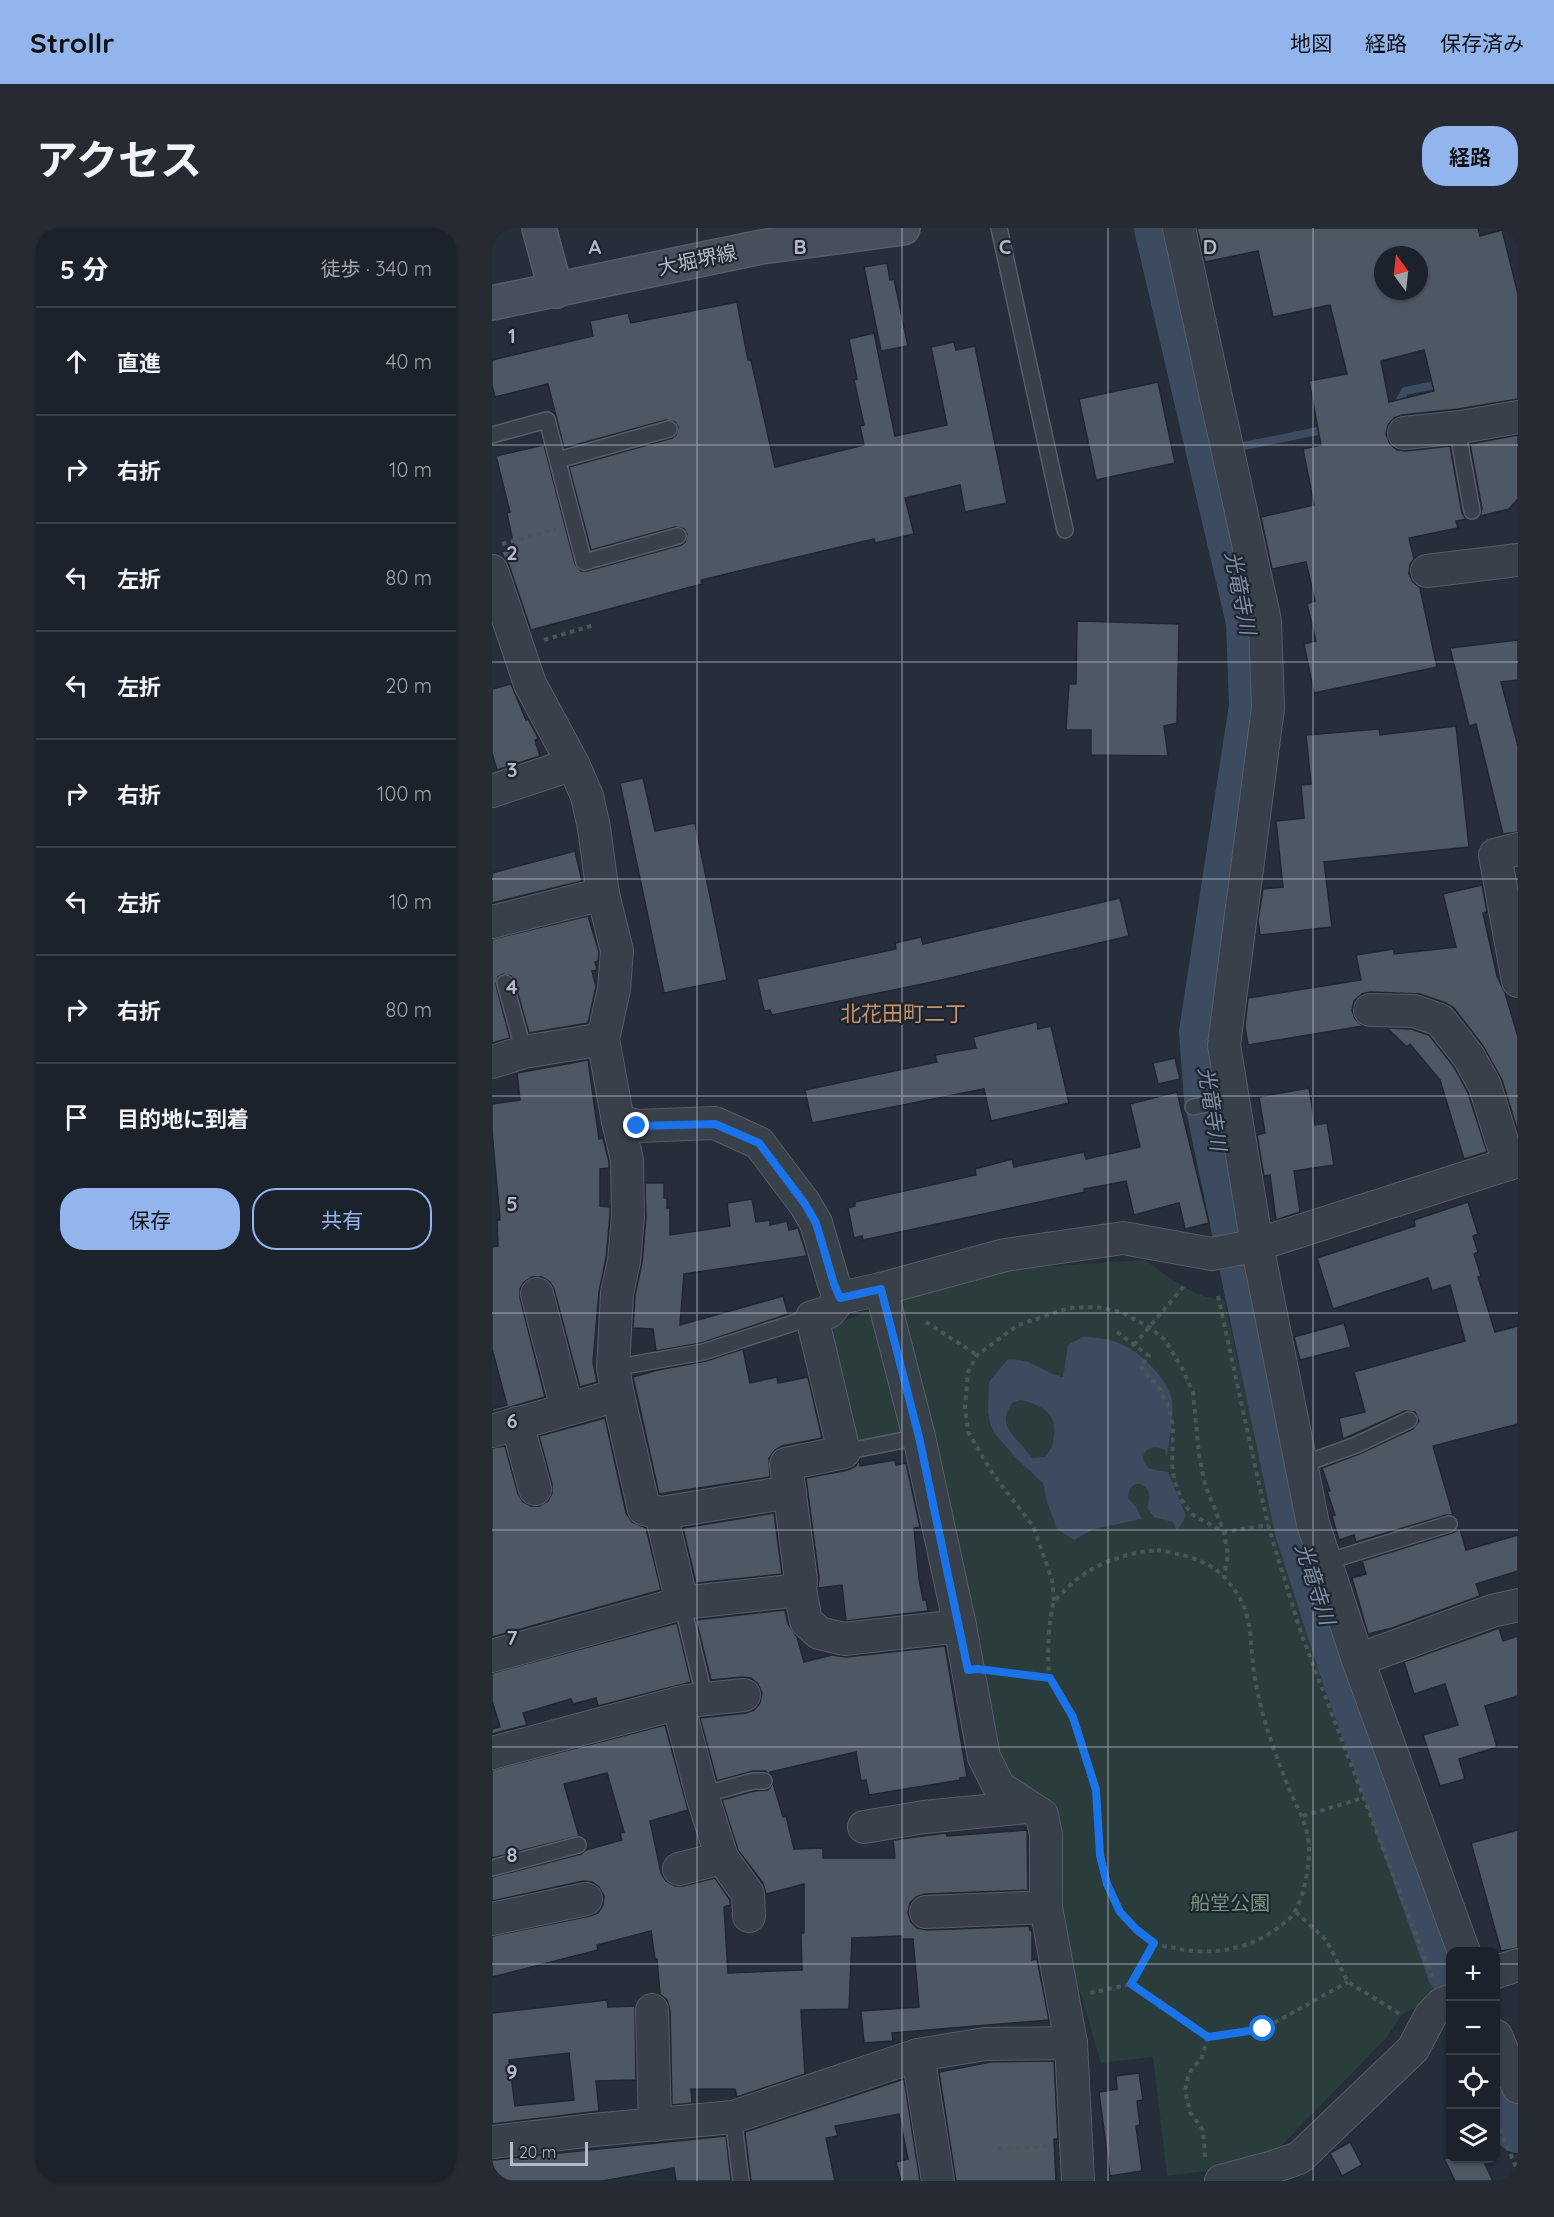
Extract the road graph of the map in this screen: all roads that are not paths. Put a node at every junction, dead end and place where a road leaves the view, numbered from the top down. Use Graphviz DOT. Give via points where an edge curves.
graph roads {
  1 [pos="539,228"];
  2 [pos="903,228"];
  3 [pos="999,228"];
  4 [pos="1179,228"];
  5 [pos="556,291"];
  6 [pos="492,303"];
  7 [pos="1518,417"];
  8 [pos="1457,428"];
  9 [pos="669,429"];
  10 [pos="1404,433"];
  11 [pos="492,435"];
  12 [pos="558,460"];
  13 [pos="1472,511"];
  14 [pos="1065,530"];
  15 [pos="678,536"];
  16 [pos="1518,560"];
  17 [pos="492,571"];
  18 [pos="1427,571"];
  19 [pos="573,764"];
  20 [pos="492,791"];
  21 [pos="1518,849"];
  22 [pos="603,894"];
  23 [pos="492,922"];
  24 [pos="1516,961"];
  25 [pos="505,983"];
  26 [pos="1370,1010"];
  27 [pos="603,1039"];
  28 [pos="524,1052"];
  29 [pos="492,1062"];
  30 [pos="1233,1098"];
  31 [pos="1193,1107"];
  32 [pos="618,1121"];
  33 [pos="1514,1162"];
  34 [pos="1255,1246"];
  35 [pos="881,1289"];
  36 [pos="537,1294"];
  37 [pos="840,1298"];
  38 [pos="812,1317"];
  39 [pos="615,1382"];
  40 [pos="567,1409"];
  41 [pos="1409,1420"];
  42 [pos="505,1427"];
  43 [pos="919,1437"];
  44 [pos="844,1452"];
  45 [pos="1301,1465"];
  46 [pos="535,1489"];
  47 [pos="790,1492"];
  48 [pos="661,1512"];
  49 [pos="1449,1524"];
  50 [pos="1326,1562"];
  51 [pos="800,1590"];
  52 [pos="681,1603"];
  53 [pos="1518,1605"];
  54 [pos="960,1626"];
  55 [pos="492,1656"];
  56 [pos="1358,1660"];
  57 [pos="744,1695"];
  58 [pos="691,1701"];
  59 [pos="492,1753"];
  60 [pos="764,1781"];
  61 [pos="702,1795"];
  62 [pos="1027,1807"];
  63 [pos="864,1827"];
  64 [pos="578,1845"];
  65 [pos="722,1858"];
  66 [pos="492,1868"];
  67 [pos="679,1869"];
  68 [pos="586,1899"];
  69 [pos="1046,1907"];
  70 [pos="926,1912"];
  71 [pos="749,1916"];
  72 [pos="492,1919"];
  73 [pos="1462,1947"];
  74 [pos="1518,1965"];
  75 [pos="1500,1971"];
  76 [pos="1446,2003"];
  77 [pos="652,2010"];
  78 [pos="1071,2043"];
  79 [pos="1500,2045"];
  80 [pos="918,2055"];
  81 [pos="1518,2087"];
  82 [pos="733,2117"];
  83 [pos="655,2125"];
  84 [pos="492,2142"];
  85 [pos="1227,2175"];
  86 [pos="741,2181"];
  87 [pos="938,2181"];
  88 [pos="1078,2181"];
  1 -- 5 [label="main road"];
  2 -- 5 [label="main road, 大堀堺線" via="761,247"];
  3 -- 14 [label="lane"];
  4 -- 30 [label="street" via="1264,621 1268,708 1224,1045"];
  5 -- 6 [label="main road, 大堀堺線"];
  7 -- 8 [label="street"];
  8 -- 10 [label="street"];
  8 -- 13 [label="lane"];
  9 -- 12 [label="lane"];
  11 -- 12 [label="lane" via="547,420"];
  12 -- 15 [label="lane" via="584,562"];
  16 -- 18 [label="street"];
  17 -- 19 [label="street" via="530,684"];
  19 -- 20 [label="street"];
  19 -- 22 [label="street" via="594,828"];
  21 -- 24 [label="street" via="1495,855"];
  22 -- 23 [label="street"];
  22 -- 27 [label="street" via="617,951 614,989"];
  25 -- 28 [label="lane"];
  26 -- 33 [label="street" via="1414,1011 1440,1020 1469,1057 1485,1086"];
  27 -- 28 [label="street"];
  27 -- 32 [label="street"];
  28 -- 29 [label="street"];
  30 -- 31 [label="lane"];
  30 -- 34 [label="street"];
  32 -- 37 [label="street" via="637,1126 715,1124 759,1143 816,1223"];
  32 -- 39 [label="street" via="627,1161 628,1216 617,1293"];
  33 -- 34 [label="street"];
  34 -- 35 [label="street" via="1212,1254 1123,1238 1005,1255"];
  34 -- 45 [label="street"];
  35 -- 37 [label="street"];
  35 -- 43 [label="street"];
  36 -- 40 [label="street"];
  37 -- 38 [label="street" via="829,1311"];
  38 -- 39 [label="lane"];
  38 -- 44 [label="street"];
  39 -- 40 [label="street"];
  39 -- 48 [label="street" via="644,1509"];
  40 -- 42 [label="street"];
  41 -- 45 [label="lane"];
  42 -- 46 [label="street"];
  43 -- 44 [label="lane"];
  43 -- 54 [label="street"];
  44 -- 47 [label="street" via="786,1464"];
  45 -- 50 [label="street" via="1313,1524"];
  47 -- 48 [label="street"];
  47 -- 51 [label="street"];
  48 -- 52 [label="street"];
  49 -- 50 [label="lane"];
  50 -- 56 [label="street"];
  51 -- 52 [label="street"];
  51 -- 54 [label="street" via="806,1621 819,1633 844,1640"];
  52 -- 55 [label="street"];
  52 -- 58 [label="lane"];
  53 -- 56 [label="street"];
  54 -- 62 [label="street" via="984,1757 999,1787"];
  56 -- 73 [label="street"];
  57 -- 58 [label="street"];
  58 -- 59 [label="street"];
  58 -- 61 [label="street"];
  60 -- 61 [label="lane"];
  61 -- 65 [label="street"];
  62 -- 63 [label="street"];
  62 -- 69 [label="street" via="1042,1815 1046,1835"];
  64 -- 66 [label="lane"];
  65 -- 67 [label="street"];
  65 -- 71 [label="street" via="748,1894"];
  68 -- 72 [label="street"];
  69 -- 70 [label="street"];
  69 -- 78 [label="street"];
  74 -- 75 [label="street"];
  76 -- 85 [label="street" via="1431,2015 1413,2049 1299,2158 1270,2168"];
  77 -- 83 [label="street"];
  78 -- 80 [label="street" via="985,2044"];
  78 -- 88 [label="street"];
  79 -- 81 [label="street"];
  80 -- 82 [label="street"];
  80 -- 87 [label="street"];
  82 -- 83 [label="street"];
  82 -- 86 [label="lane"];
  83 -- 84 [label="street"];
}
